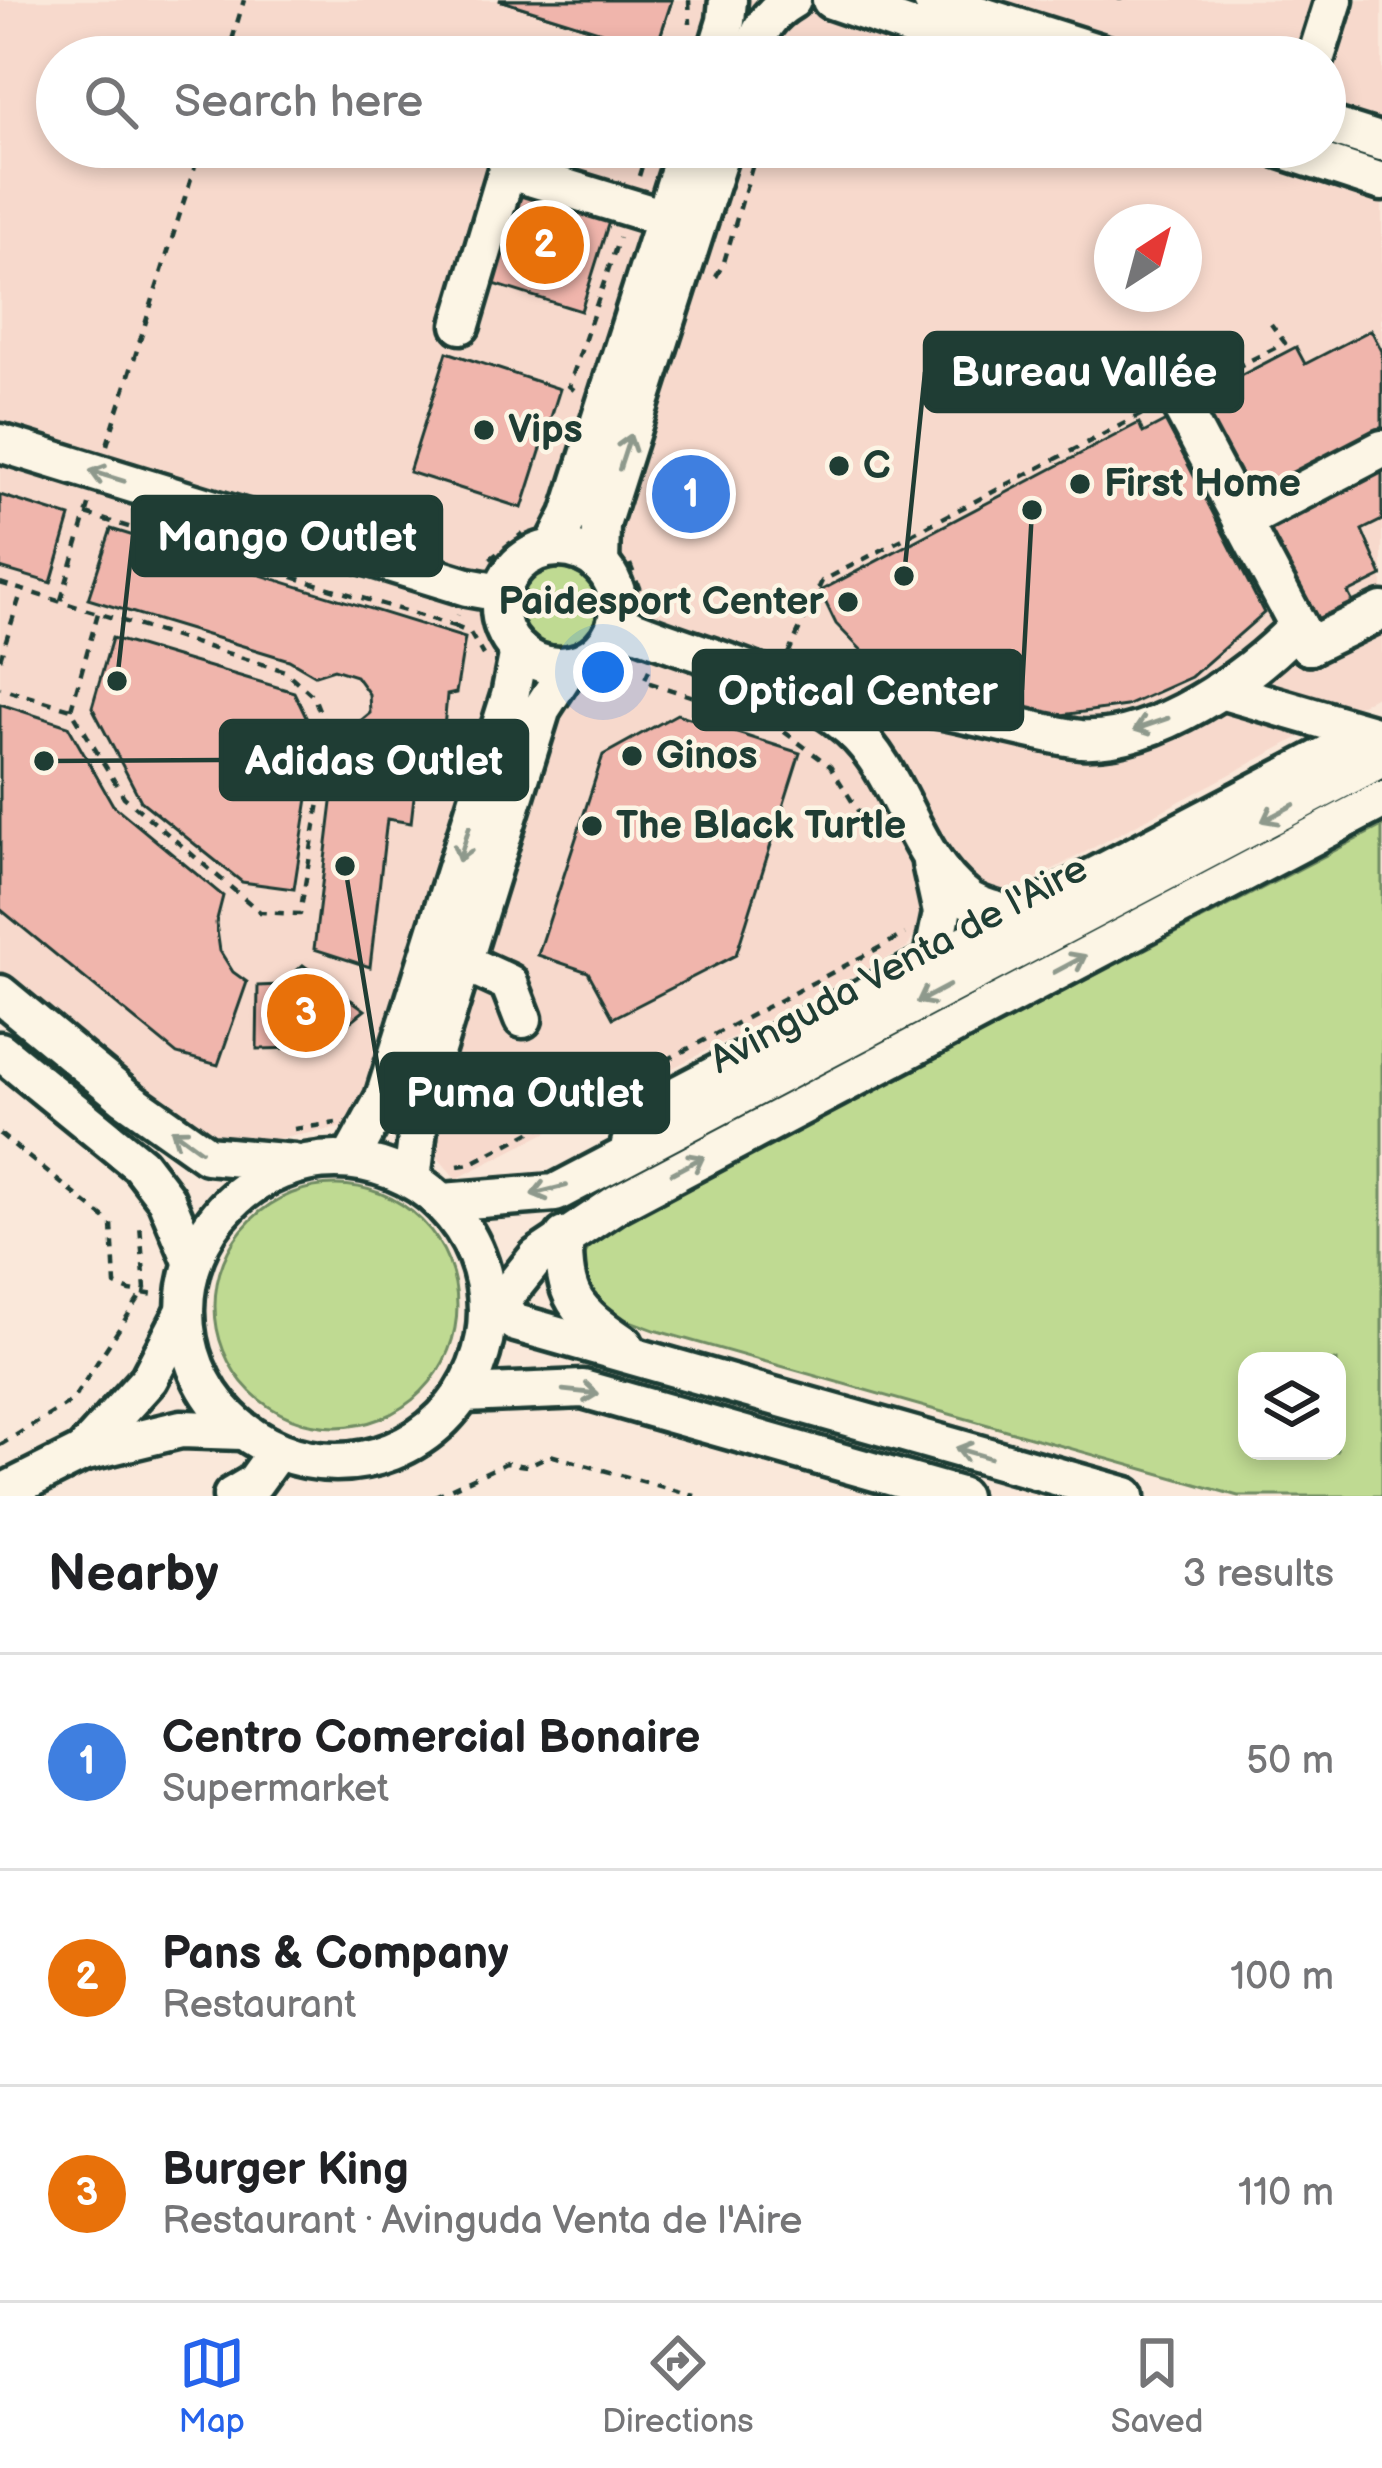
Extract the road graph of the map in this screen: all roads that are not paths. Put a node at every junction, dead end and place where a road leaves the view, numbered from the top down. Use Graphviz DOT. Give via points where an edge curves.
graph roads {
  1 [pos="730,0"];
  2 [pos="831,0"];
  3 [pos="932,0"];
  4 [pos="989,0"];
  5 [pos="1334,0"];
  6 [pos="783,4"];
  7 [pos="1040,34"];
  8 [pos="721,36"];
  9 [pos="757,36"];
  10 [pos="936,36"];
  11 [pos="1046,36"];
  12 [pos="1323,36"];
  13 [pos="1346,131"];
  14 [pos="1382,142"];
  15 [pos="680,168"];
  16 [pos="715,168"];
  17 [pos="1339,168"];
  18 [pos="1382,182"];
  19 [pos="664,218"];
  20 [pos="461,325"];
  21 [pos="1172,388"];
  22 [pos="0,442"];
  23 [pos="1382,449"];
  24 [pos="1242,522"];
  25 [pos="543,538"];
  26 [pos="613,562"];
  27 [pos="484,590"];
  28 [pos="1382,611"];
  29 [pos="616,622"];
  30 [pos="1309,646"];
  31 [pos="502,656"];
  32 [pos="580,676"];
  33 [pos="1220,690"];
  34 [pos="854,732"];
  35 [pos="1381,744"];
  36 [pos="1382,800"];
  37 [pos="931,859"];
  38 [pos="1017,917"];
  39 [pos="463,962"];
  40 [pos="932,962"];
  41 [pos="0,994"];
  42 [pos="523,1019"];
  43 [pos="0,1052"];
  44 [pos="288,1148"];
  45 [pos="350,1160"];
  46 [pos="612,1163"];
  47 [pos="412,1180"];
  48 [pos="446,1185"];
  49 [pos="564,1236"];
  50 [pos="191,1261"];
  51 [pos="184,1306"];
  52 [pos="491,1310"];
  53 [pos="652,1363"];
  54 [pos="464,1394"];
  55 [pos="242,1431"];
  56 [pos="277,1451"];
  57 [pos="82,1453"];
  58 [pos="0,1494"];
  59 [pos="232,1496"];
  60 [pos="959,1496"];
  61 [pos="1126,1496"];
  1 -- 6 [label="street" via="759,11"];
  1 -- 8 [label="street"];
  2 -- 10 [label="street"];
  3 -- 7 [label="street"];
  4 -- 7 [label="street"];
  5 -- 12 [label="street"];
  6 -- 9 [label="street"];
  7 -- 11 [label="street"];
  13 -- 14 [label="street"];
  15 -- 19 [label="street"];
  26 -- 16 [label="street, one-way" via="601,525"];
  17 -- 18 [label="street"];
  19 -- 20 [label="street" via="507,170"];
  19 -- 25 [label="street" via="570,515"];
  21 -- 24 [label="street"];
  27 -- 22 [label="street, one-way"];
  23 -- 24 [label="street"];
  24 -- 30 [label="street"];
  25 -- 26 [label="street"];
  25 -- 27 [label="street"];
  26 -- 29 [label="street"];
  27 -- 31 [label="street" via="506,634"];
  28 -- 30 [label="street"];
  29 -- 32 [label="street"];
  29 -- 34 [label="street" via="758,671"];
  30 -- 33 [label="street" via="1298,626"];
  31 -- 32 [label="street"];
  31 -- 45 [label="street, one-way" via="510,696 384,1098"];
  32 -- 39 [label="street" via="542,708"];
  33 -- 34 [label="street, one-way" via="1165,720 1082,739 907,701 881,706"];
  33 -- 35 [label="street"];
  34 -- 37 [label="street"];
  35 -- 38 [label="street" via="1348,744"];
  35 -- 46 [label="street, Avinguda Venta de l'Aire, one-way"];
  49 -- 36 [label="street, Avinguda Venta de l'Aire, one-way"];
  37 -- 38 [label="street" via="968,900"];
  37 -- 40 [label="street" via="942,914"];
  38 -- 40 [label="street"];
  39 -- 42 [label="street" via="509,983"];
  39 -- 47 [label="street" via="422,1095"];
  40 -- 46 [label="street" via="673,1097"];
  44 -- 41 [label="street, one-way" via="207,1155"];
  43 -- 50 [label="street" via="140,1165 166,1199"];
  44 -- 45 [label="street"];
  44 -- 50 [label="street" via="232,1199"];
  45 -- 47 [label="street"];
  46 -- 48 [label="street, Avinguda Venta de l'Aire, one-way" via="555,1193"];
  47 -- 48 [label="street"];
  48 -- 52 [label="street" via="482,1266"];
  49 -- 52 [label="street, Avinguda Venta de l'Aire"];
  49 -- 53 [label="street" via="563,1272 582,1316"];
  50 -- 51 [label="street"];
  51 -- 55 [label="street" via="191,1358 211,1398"];
  51 -- 57 [label="street" via="149,1379"];
  52 -- 53 [label="street"];
  52 -- 54 [label="street"];
  61 -- 53 [label="street, one-way"];
  54 -- 56 [label="street" via="429,1432 382,1457 328,1463"];
  54 -- 60 [label="street, one-way" via="583,1389"];
  55 -- 56 [label="street"];
  55 -- 57 [label="street" via="181,1430"];
  56 -- 59 [label="street" via="254,1483"];
  57 -- 58 [label="street"];
}
